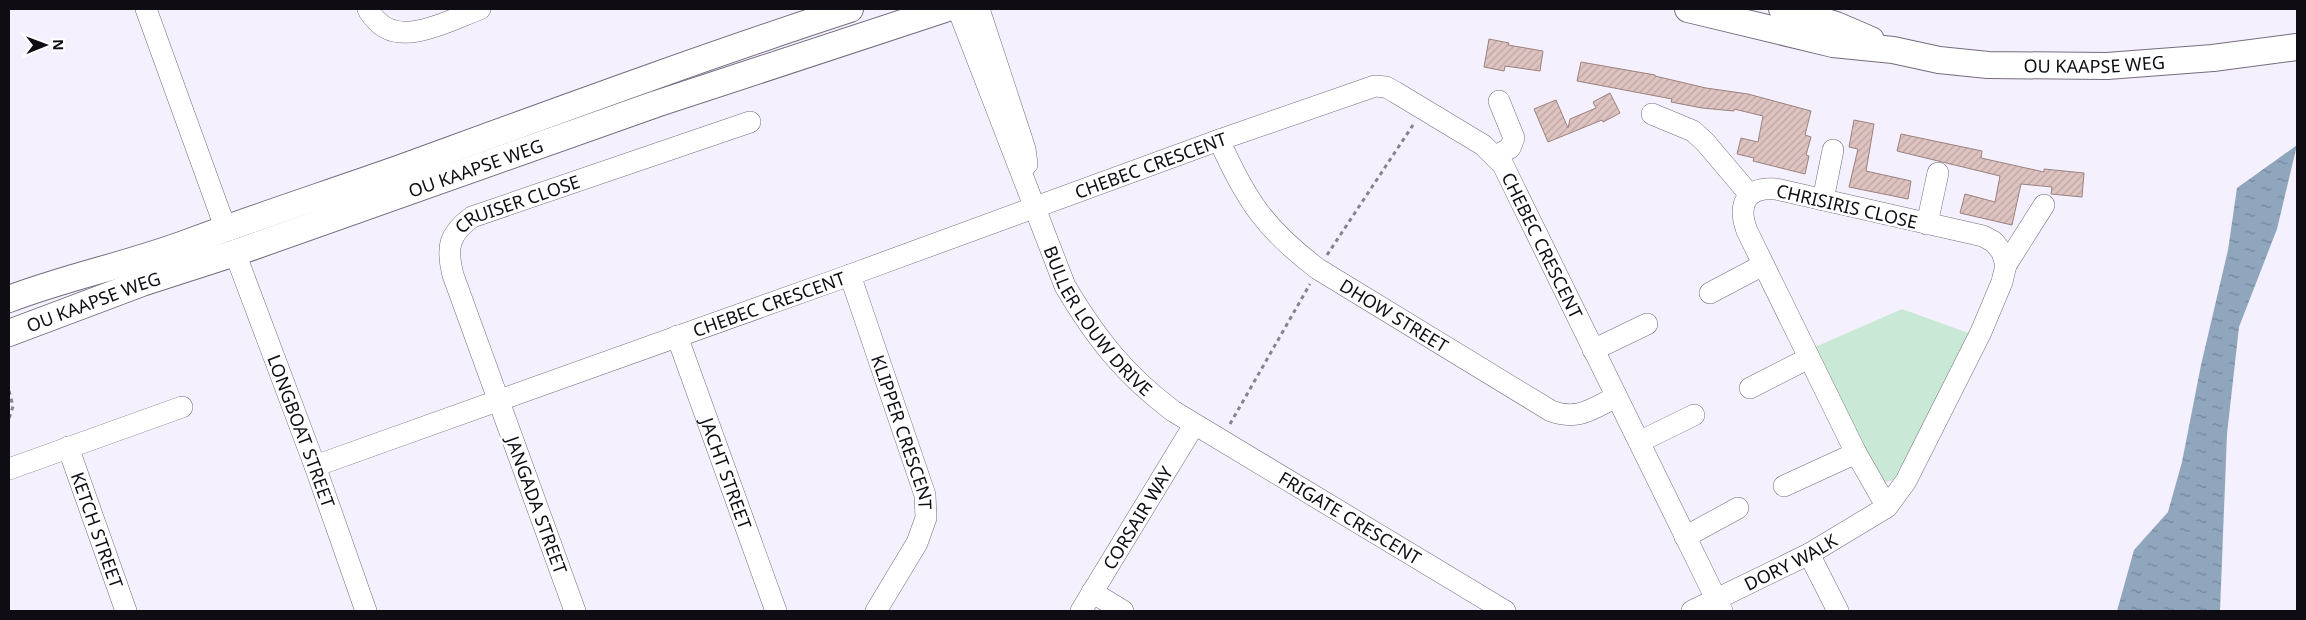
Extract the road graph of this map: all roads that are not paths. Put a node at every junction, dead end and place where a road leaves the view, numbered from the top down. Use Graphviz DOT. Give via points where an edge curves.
graph roads {
  1 [pos="146,9"];
  2 [pos="368,9"];
  3 [pos="480,9"];
  4 [pos="850,9"];
  5 [pos="945,9"];
  6 [pos="958,9"];
  7 [pos="979,9"];
  8 [pos="1688,9"];
  9 [pos="1782,9"];
  10 [pos="2297,47"];
  11 [pos="1893,50"];
  12 [pos="1499,101"];
  13 [pos="1652,114"];
  14 [pos="750,122"];
  15 [pos="1219,140"];
  16 [pos="1833,150"];
  17 [pos="1496,156"];
  18 [pos="1938,173"];
  19 [pos="1750,194"];
  20 [pos="1823,200"];
  21 [pos="1032,201"];
  22 [pos="2044,205"];
  23 [pos="1928,224"];
  24 [pos="225,227"];
  25 [pos="235,253"];
  26 [pos="1763,265"];
  27 [pos="2006,265"];
  28 [pos="850,275"];
  29 [pos="1710,293"];
  30 [pos="9,299"];
  31 [pos="1647,324"];
  32 [pos="9,333"];
  33 [pos="677,336"];
  34 [pos="1593,350"];
  35 [pos="1809,358"];
  36 [pos="1750,388"];
  37 [pos="1616,397"];
  38 [pos="498,400"];
  39 [pos="182,407"];
  40 [pos="1694,415"];
  41 [pos="1194,425"];
  42 [pos="1639,442"];
  43 [pos="68,447"];
  44 [pos="1856,454"];
  45 [pos="315,466"];
  46 [pos="9,469"];
  47 [pos="1784,486"];
  48 [pos="1887,507"];
  49 [pos="1738,508"];
  50 [pos="1685,537"];
  51 [pos="1809,554"];
  52 [pos="1092,592"];
  53 [pos="1719,605"];
  54 [pos="126,611"];
  55 [pos="366,611"];
  56 [pos="575,611"];
  57 [pos="776,611"];
  58 [pos="876,611"];
  59 [pos="1081,611"];
  60 [pos="1123,611"];
  61 [pos="1505,611"];
  62 [pos="1692,611"];
  63 [pos="1838,611"];
  1 -- 24 [label="street"];
  2 -- 3 [label="street" via="380,24 394,32 405,33 424,30"];
  4 -- 24 [label="main road, OU KAAPSE WEG"];
  5 -- 25 [label="main road, OU KAAPSE WEG" via="638,111"];
  6 -- 21 [label="street, BULLER LOUW DRIVE"];
  7 -- 21 [label="street, BULLER LOUW DRIVE" via="1025,148"];
  8 -- 11 [label="main road, OU KAAPSE WEG" via="1833,44"];
  9 -- 11 [label="main road, OU KAAPSE WEG" via="1836,25"];
  10 -- 11 [label="main road, OU KAAPSE WEG" via="2158,62 2048,67 1939,60"];
  12 -- 17 [label="street" via="1514,138 1510,148"];
  13 -- 19 [label="street" via="1692,131 1712,149"];
  14 -- 38 [label="street, CRUISER CLOSE" via="472,217 460,226 452,238 449,259 452,275"];
  15 -- 17 [label="street, CHEBEC CRESCENT" via="1375,86 1395,92"];
  15 -- 21 [label="street, CHEBEC CRESCENT"];
  15 -- 37 [label="street, DHOW STREET" via="1236,176 1266,223 1318,269 1551,411 1574,416"];
  16 -- 20 [label="street"];
  17 -- 34 [label="street, CHEBEC CRESCENT"];
  18 -- 23 [label="street"];
  19 -- 20 [label="street, CHRISIRIS CLOSE" via="1763,188 1776,189"];
  19 -- 26 [label="street, CHRISIRIS CLOSE" via="1742,218"];
  20 -- 23 [label="street, CHRISIRIS CLOSE"];
  21 -- 28 [label="street, CHEBEC CRESCENT"];
  21 -- 41 [label="street, BULLER LOUW DRIVE" via="1064,286 1090,327 1133,378"];
  22 -- 27 [label="street"];
  23 -- 27 [label="street, CHRISIRIS CLOSE" via="1982,236 1994,242"];
  24 -- 30 [label="main road, OU KAAPSE WEG" via="134,262 74,276"];
  25 -- 32 [label="main road, OU KAAPSE WEG" via="142,283"];
  25 -- 45 [label="street, LONGBOAT STREET"];
  26 -- 29 [label="street"];
  26 -- 35 [label="street, CHRISIRIS CLOSE"];
  27 -- 48 [label="street" via="1981,332 1906,481"];
  28 -- 33 [label="street, CHEBEC CRESCENT"];
  28 -- 58 [label="street, KLIPPER CRESCENT" via="926,495 926,518 917,543"];
  31 -- 34 [label="street"];
  33 -- 38 [label="street, CHEBEC CRESCENT"];
  33 -- 57 [label="street, JACHT STREET"];
  34 -- 37 [label="street, CHEBEC CRESCENT"];
  35 -- 36 [label="street"];
  35 -- 44 [label="street, CHRISIRIS CLOSE"];
  37 -- 42 [label="street, CHEBEC CRESCENT"];
  38 -- 45 [label="street, CHEBEC CRESCENT"];
  38 -- 56 [label="street, JANGADA STREET"];
  39 -- 43 [label="street"];
  40 -- 42 [label="street"];
  41 -- 52 [label="street, CORSAIR WAY"];
  41 -- 61 [label="street, FRIGATE CRESCENT"];
  42 -- 50 [label="street, CHEBEC CRESCENT"];
  43 -- 46 [label="street"];
  43 -- 54 [label="street, KETCH STREET"];
  44 -- 47 [label="street"];
  44 -- 48 [label="street, CHRISIRIS CLOSE"];
  45 -- 55 [label="street, LONGBOAT STREET"];
  48 -- 51 [label="street, DORY WALK"];
  49 -- 50 [label="street"];
  50 -- 53 [label="street, CHEBEC CRESCENT"];
  51 -- 53 [label="street, DORY WALK"];
  51 -- 63 [label="street"];
  52 -- 59 [label="street, CORSAIR WAY"];
  52 -- 60 [label="street"];
  53 -- 62 [label="street, DORY WALK"];
}
